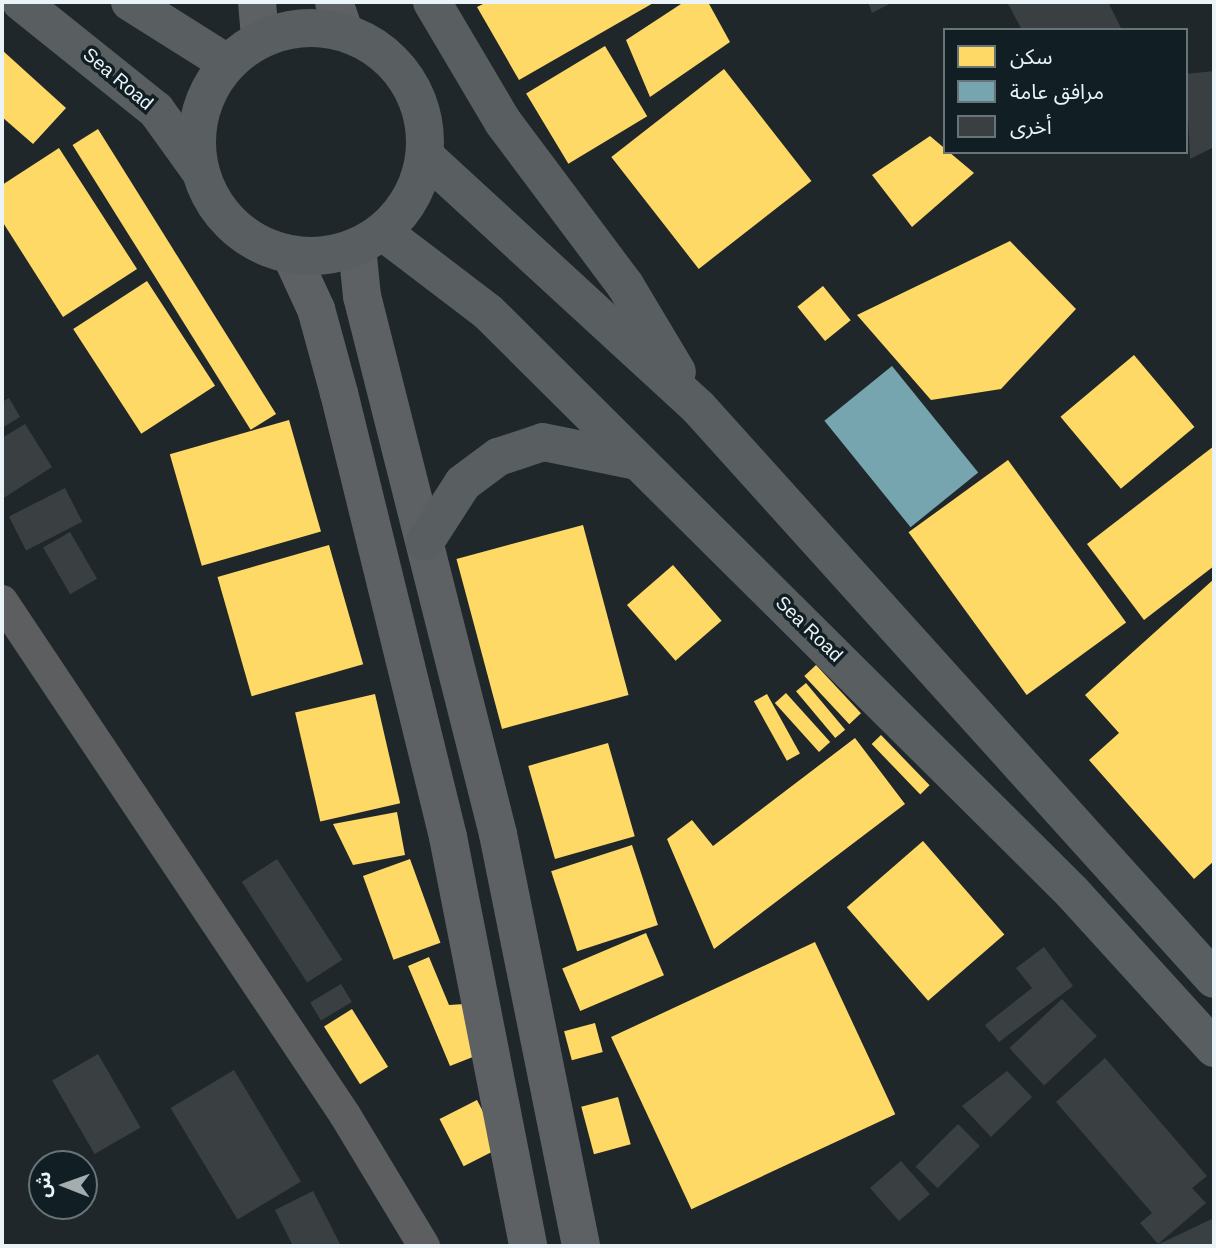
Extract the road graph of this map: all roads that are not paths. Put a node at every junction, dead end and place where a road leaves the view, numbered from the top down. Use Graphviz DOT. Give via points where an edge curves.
graph roads {
  1 [pos="20,2"];
  2 [pos="130,2"];
  3 [pos="432,2"];
  4 [pos="339,16"];
  5 [pos="258,20"];
  6 [pos="227,63"];
  7 [pos="425,156"];
  8 [pos="200,171"];
  9 [pos="370,239"];
  10 [pos="291,255"];
  11 [pos="698,407"];
  12 [pos="636,461"];
  13 [pos="425,542"];
  14 [pos="2,601"];
  15 [pos="962,702"];
  16 [pos="922,740"];
  17 [pos="498,834"];
  18 [pos="448,837"];
  19 [pos="1214,979"];
  20 [pos="1214,1048"];
  21 [pos="424,1246"];
  22 [pos="528,1246"];
  23 [pos="581,1246"];
  1 -- 8 [label="highway, Sea Road" via="156,110"];
  2 -- 6 [label="highway"];
  3 -- 11 [label="highway" via="503,122 625,285"];
  4 -- 5 [label="highway" via="301,26"];
  4 -- 7 [label="highway" via="408,78 423,116"];
  5 -- 6 [label="highway"];
  6 -- 8 [label="highway" via="200,114"];
  7 -- 9 [label="highway" via="411,198"];
  7 -- 11 [label="highway"];
  8 -- 10 [label="highway" via="219,210 250,240"];
  9 -- 10 [label="highway" via="325,256"];
  9 -- 12 [label="highway, Sea Road" via="488,313"];
  9 -- 13 [label="main road" via="362,296"];
  10 -- 18 [label="main road" via="316,309 339,393"];
  11 -- 15 [label="highway"];
  12 -- 13 [label="highway" via="542,442 498,457 463,483"];
  12 -- 16 [label="highway, Sea Road"];
  13 -- 17 [label="main road"];
  14 -- 21 [label="street" via="345,1115"];
  15 -- 16 [label="highway"];
  15 -- 19 [label="highway"];
  16 -- 20 [label="highway, Sea Road"];
  17 -- 18 [label="main road"];
  17 -- 23 [label="main road"];
  18 -- 22 [label="main road"];
}
